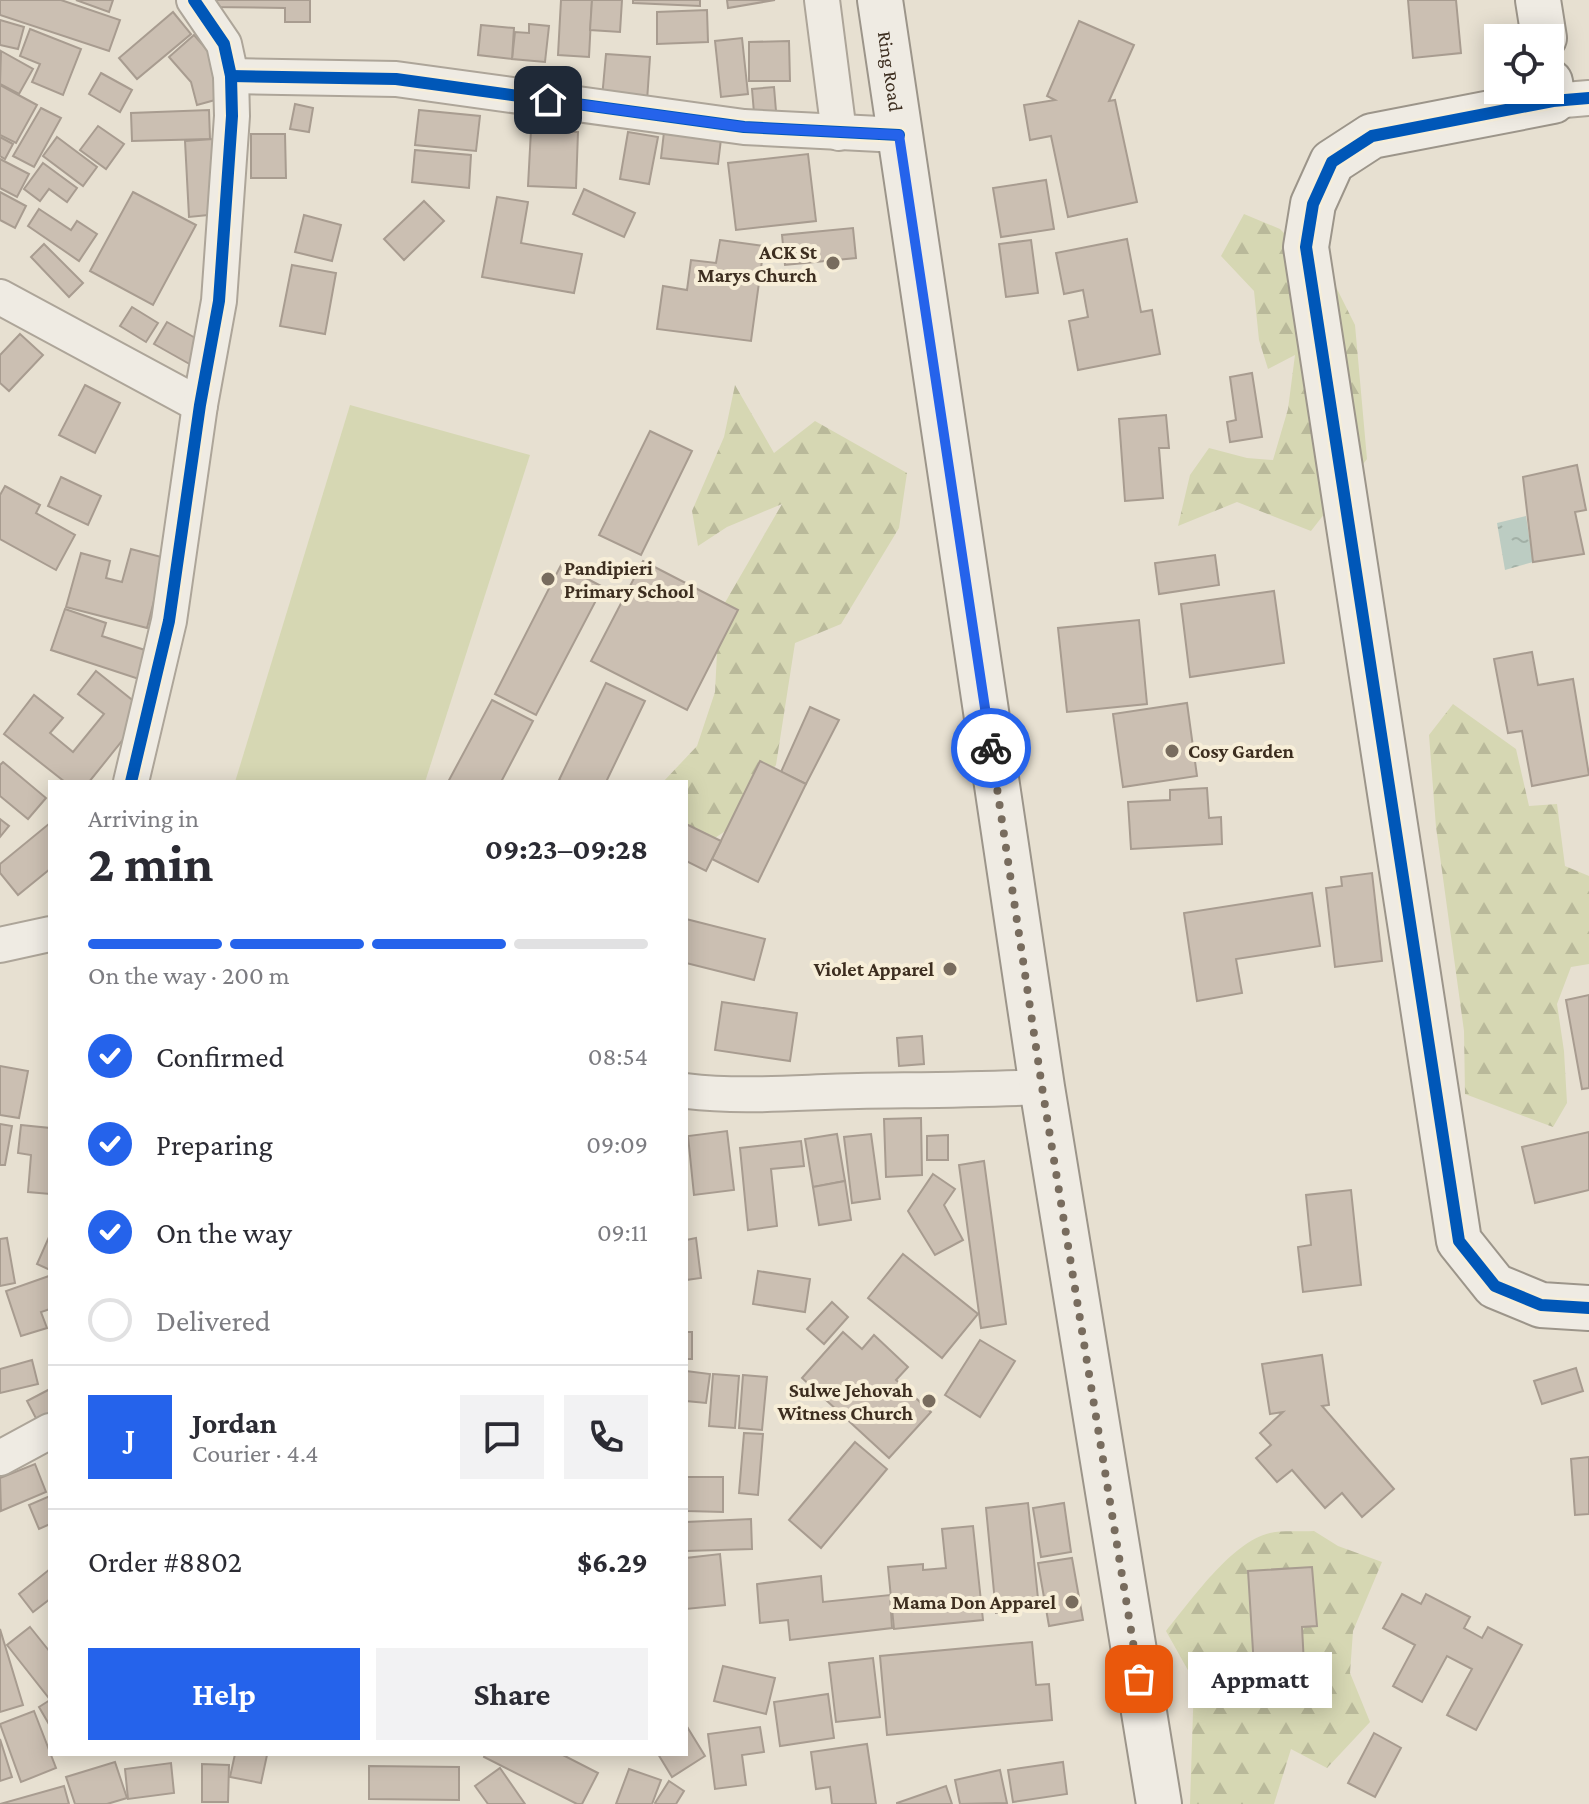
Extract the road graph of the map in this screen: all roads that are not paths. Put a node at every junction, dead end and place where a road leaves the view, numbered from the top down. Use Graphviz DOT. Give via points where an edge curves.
graph roads {
  1 [pos="194,0"];
  2 [pos="822,0"];
  3 [pos="880,0"];
  4 [pos="1538,0"];
  5 [pos="1542,24"];
  6 [pos="231,76"];
  7 [pos="1518,104"];
  8 [pos="839,133"];
  9 [pos="899,135"];
  10 [pos="0,297"];
  11 [pos="200,405"];
  12 [pos="131,780"];
  13 [pos="48,934"];
  14 [pos="0,945"];
  15 [pos="1042,1087"];
  16 [pos="688,1091"];
  17 [pos="1589,1308"];
  18 [pos="48,1432"];
  19 [pos="0,1458"];
  20 [pos="1159,1804"];
  1 -- 6 [label="street" via="224,44"];
  2 -- 8 [label="street"];
  3 -- 9 [label="main road, Ring Road"];
  4 -- 5 [label="main road"];
  6 -- 8 [label="street" via="396,79 744,127"];
  6 -- 11 [label="street" via="219,301"];
  7 -- 17 [label="main road" via="1372,136 1332,162 1313,204 1306,247 1459,1241 1495,1286 1541,1305"];
  8 -- 9 [label="street"];
  9 -- 15 [label="main road, Ring Road"];
  10 -- 11 [label="street"];
  11 -- 12 [label="street" via="169,621"];
  13 -- 14 [label="street"];
  15 -- 16 [label="street" via="721,1096"];
  15 -- 20 [label="main road, Ring Road"];
  18 -- 19 [label="street"];
}
